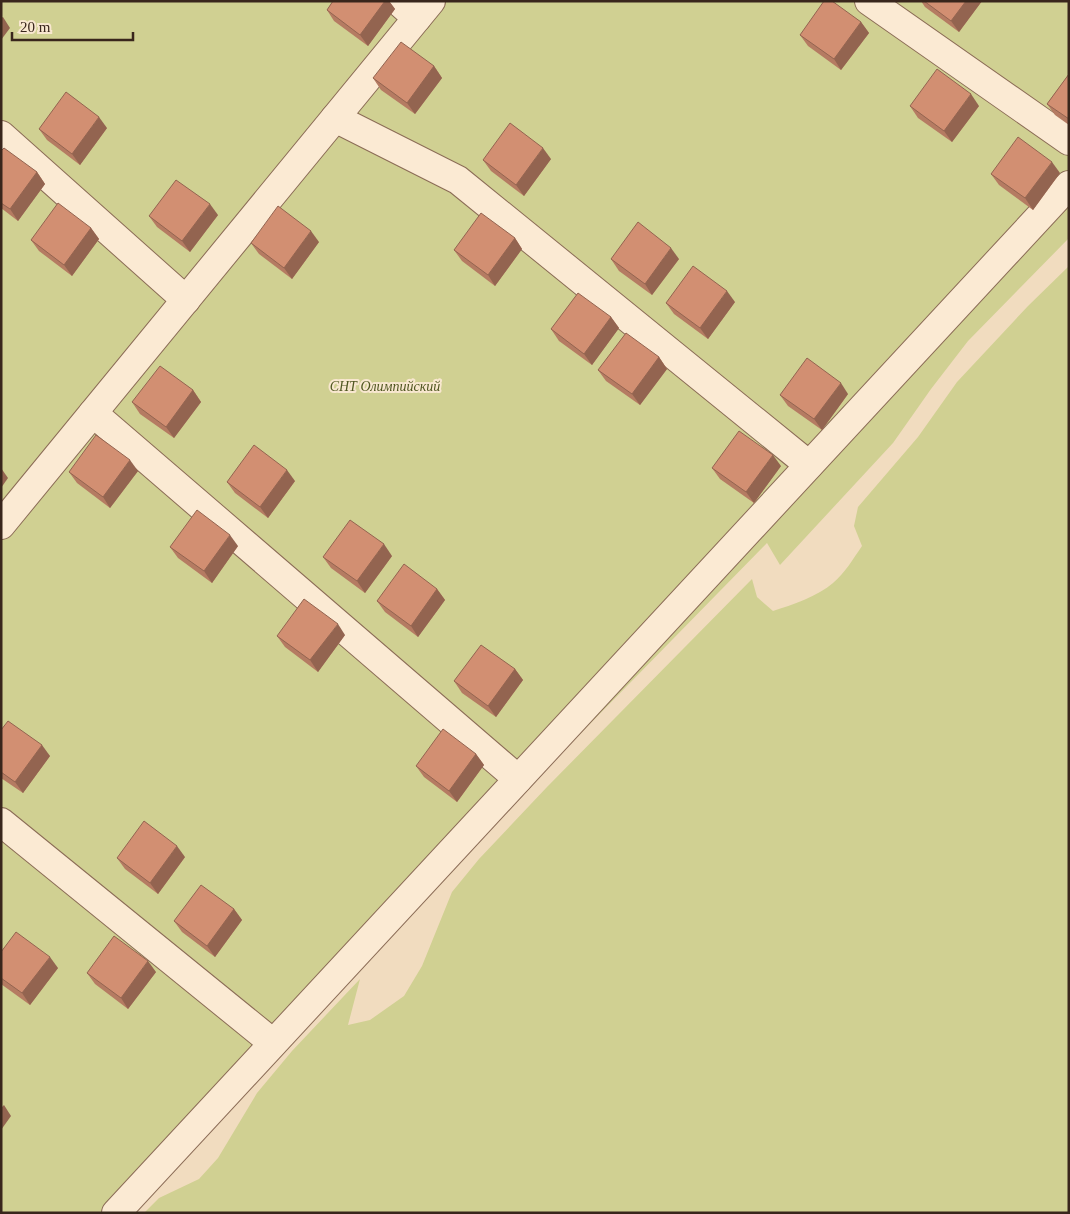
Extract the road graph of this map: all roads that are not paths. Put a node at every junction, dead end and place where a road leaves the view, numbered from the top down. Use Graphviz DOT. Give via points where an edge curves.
graph roads {
  1 [pos="869,1"];
  2 [pos="415,7"];
  3 [pos="335,118"];
  4 [pos="1,135"];
  5 [pos="1069,141"];
  6 [pos="1069,185"];
  7 [pos="186,300"];
  8 [pos="93,413"];
  9 [pos="809,466"];
  10 [pos="1,525"];
  11 [pos="518,779"];
  12 [pos="1,822"];
  13 [pos="273,1044"];
  14 [pos="116,1213"];
  1 -- 5 [label="lane"];
  2 -- 3 [label="lane"];
  3 -- 7 [label="lane"];
  3 -- 9 [label="lane" via="458,180"];
  4 -- 7 [label="lane"];
  6 -- 9 [label="lane"];
  7 -- 8 [label="lane"];
  8 -- 10 [label="lane"];
  8 -- 11 [label="lane"];
  9 -- 11 [label="lane"];
  11 -- 13 [label="lane"];
  12 -- 13 [label="lane"];
  13 -- 14 [label="lane"];
}
